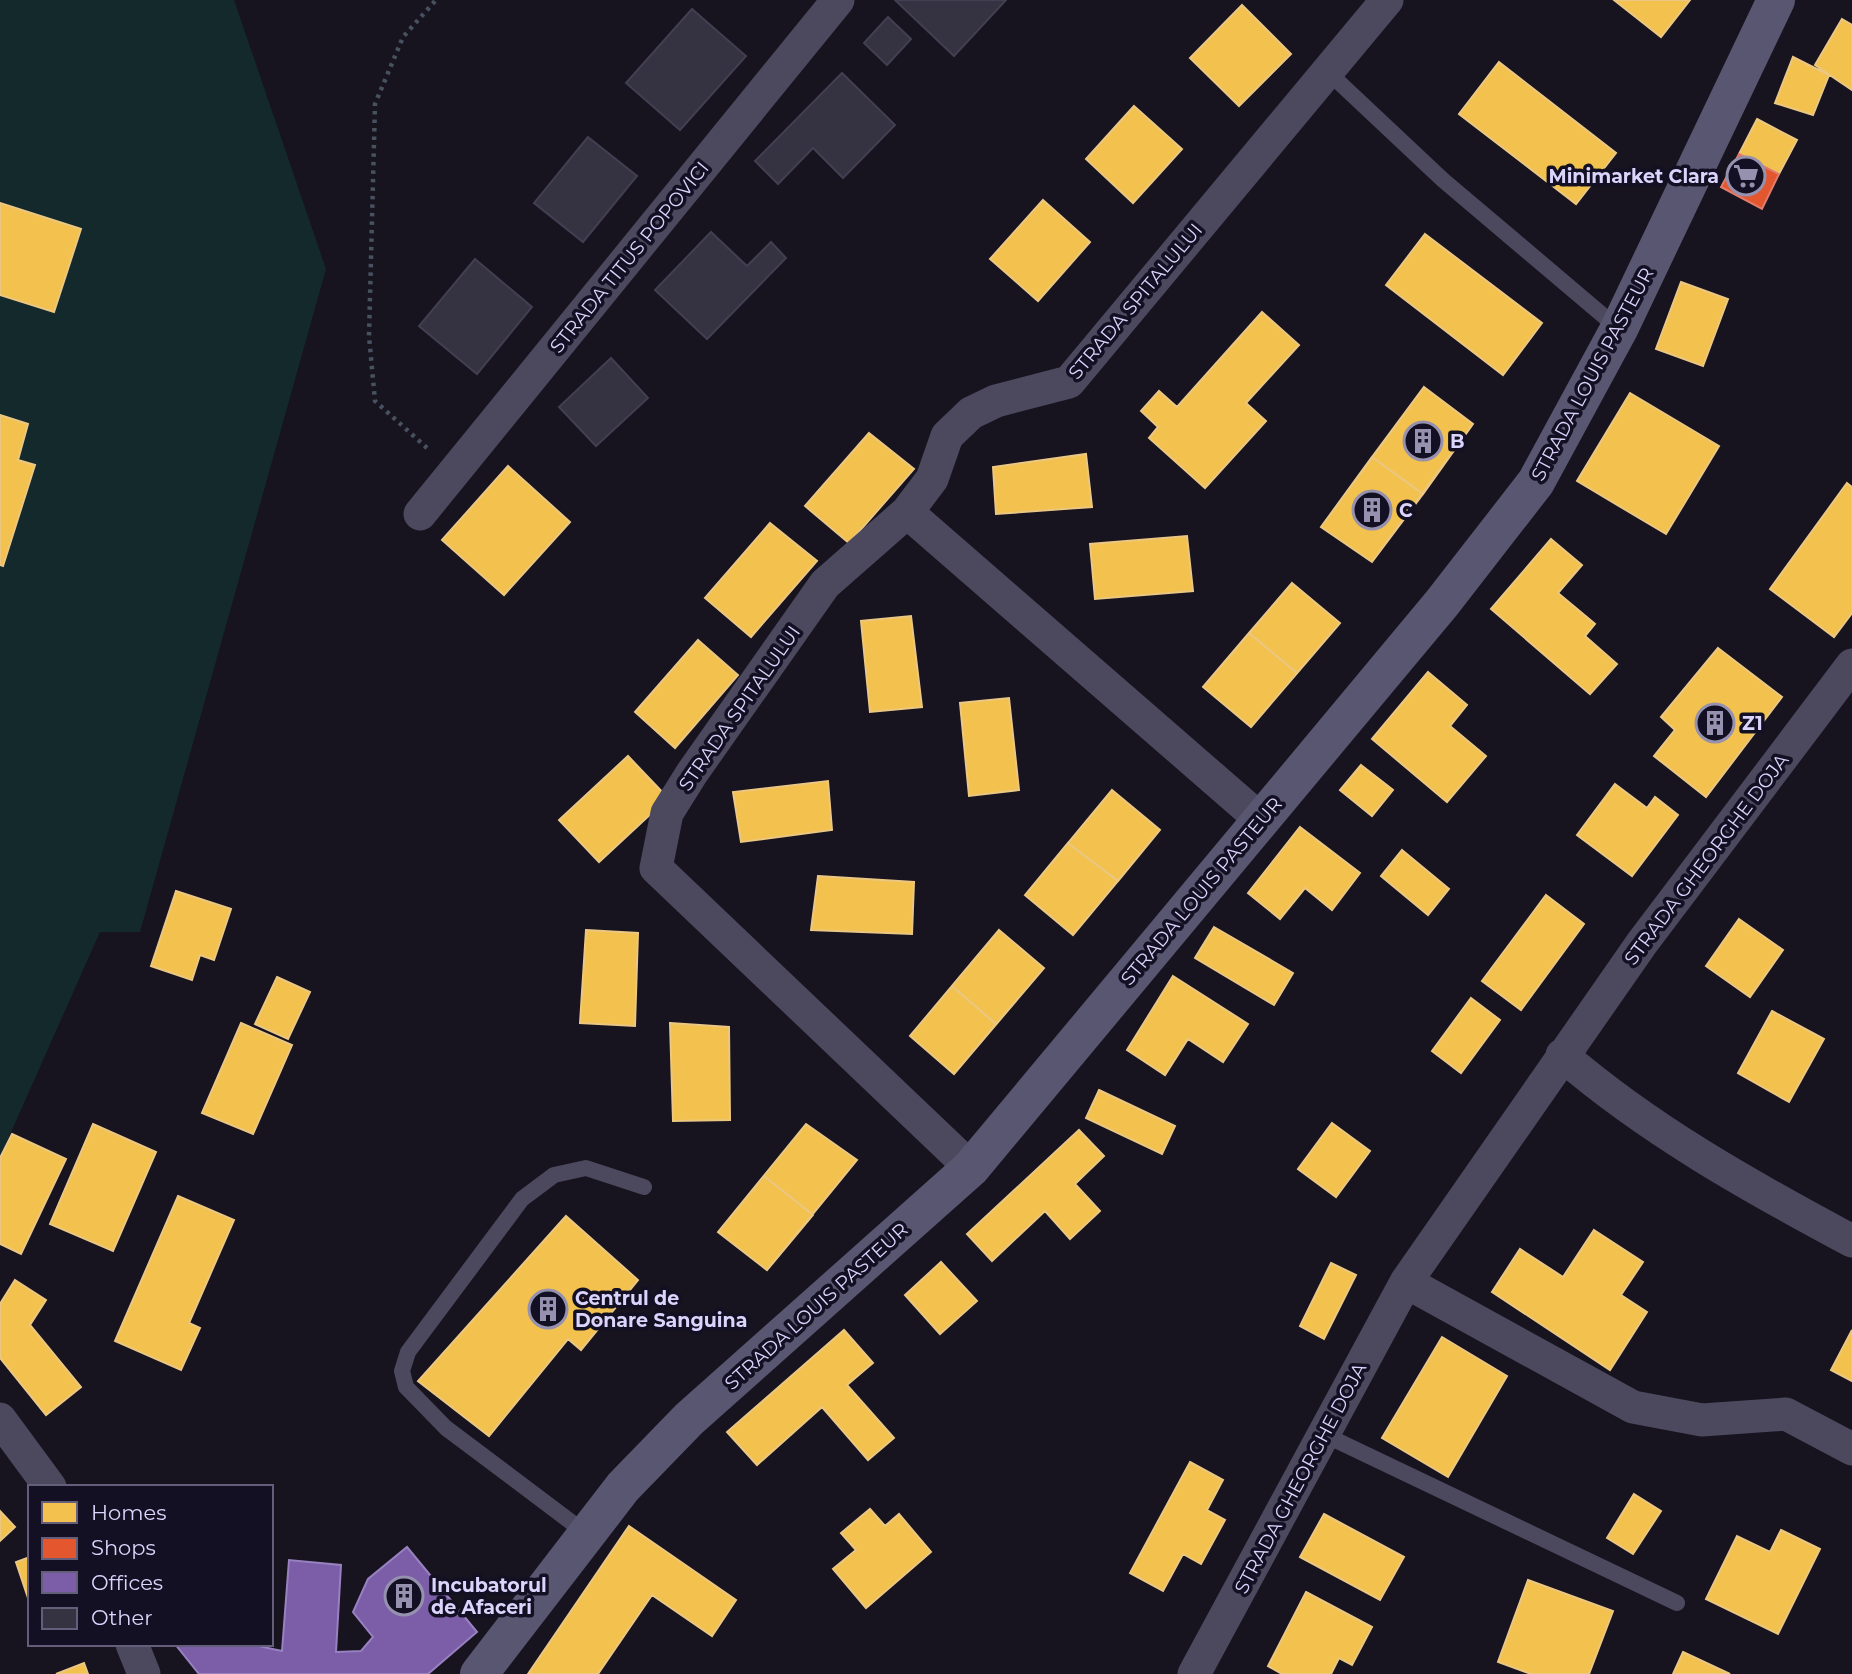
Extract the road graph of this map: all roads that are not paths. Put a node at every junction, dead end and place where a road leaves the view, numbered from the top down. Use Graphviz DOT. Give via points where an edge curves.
graph roads {
  1 [pos="838,0"];
  2 [pos="1387,0"];
  3 [pos="1776,0"];
  4 [pos="1328,71"];
  5 [pos="1619,330"];
  6 [pos="906,512"];
  7 [pos="420,514"];
  8 [pos="1852,665"];
  9 [pos="1260,819"];
  10 [pos="1562,1055"];
  11 [pos="971,1168"];
  12 [pos="644,1187"];
  13 [pos="1852,1241"];
  14 [pos="1406,1282"];
  15 [pos="0,1419"];
  16 [pos="1323,1434"];
  17 [pos="1852,1449"];
  18 [pos="49,1485"];
  19 [pos="587,1534"];
  20 [pos="1677,1603"];
  21 [pos="133,1646"];
  22 [pos="144,1674"];
  23 [pos="480,1674"];
  24 [pos="1194,1674"];
  1 -- 7 [label="street, STRADA TITUS POPOVICI"];
  2 -- 4 [label="street, STRADA SPITALULUI"];
  3 -- 5 [label="main road, STRADA LOUIS PASTEUR"];
  4 -- 5 [label="lane" via="1443,180"];
  4 -- 6 [label="street, STRADA SPITALULUI" via="1069,382 996,401 971,413 947,436 932,479"];
  5 -- 9 [label="main road, STRADA LOUIS PASTEUR" via="1536,482 1433,614"];
  6 -- 9 [label="street"];
  6 -- 11 [label="street, STRADA SPITALULUI" via="825,584 770,662 667,813 656,867"];
  8 -- 10 [label="street, STRADA GHEORGHE DOJA"];
  9 -- 11 [label="main road, STRADA LOUIS PASTEUR"];
  10 -- 13 [label="street" via="1604,1092 1751,1187"];
  10 -- 14 [label="street, STRADA GHEORGHE DOJA"];
  11 -- 19 [label="main road, STRADA LOUIS PASTEUR" via="689,1419 623,1487"];
  12 -- 19 [label="lane" via="586,1168 554,1175 522,1199 408,1352 402,1371 406,1387 446,1428"];
  14 -- 16 [label="street, STRADA GHEORGHE DOJA"];
  14 -- 17 [label="street" via="1633,1407 1702,1420 1786,1414"];
  15 -- 18 [label="street"];
  16 -- 20 [label="lane"];
  16 -- 24 [label="street, STRADA GHEORGHE DOJA"];
  19 -- 23 [label="main road, STRADA LOUIS PASTEUR"];
  21 -- 22 [label="street"];
}
